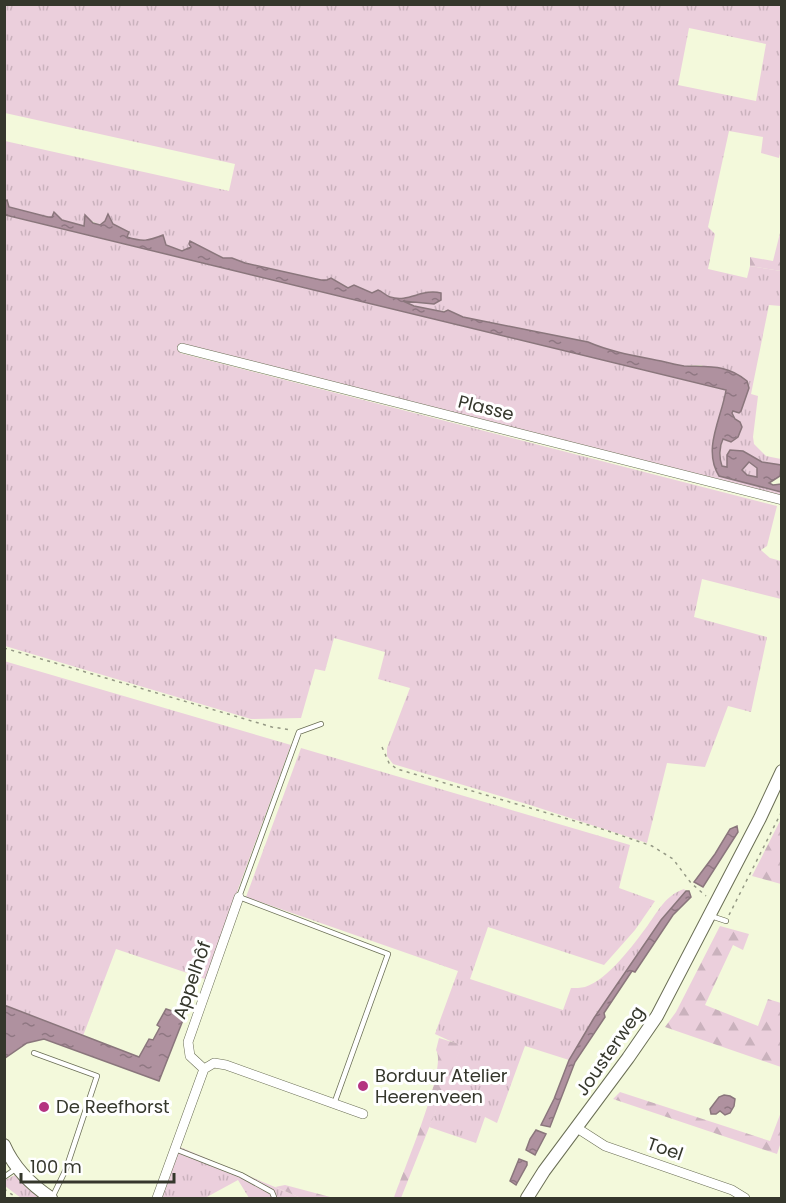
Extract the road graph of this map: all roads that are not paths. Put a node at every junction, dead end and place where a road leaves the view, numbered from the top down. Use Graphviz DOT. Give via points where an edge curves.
graph roads {
  1 [pos="182,348"];
  2 [pos="782,500"];
  3 [pos="321,724"];
  4 [pos="782,771"];
  5 [pos="239,897"];
  6 [pos="710,916"];
  7 [pos="726,921"];
  8 [pos="34,1053"];
  9 [pos="204,1069"];
  10 [pos="334,1104"];
  11 [pos="363,1114"];
  12 [pos="577,1128"];
  13 [pos="4,1145"];
  14 [pos="175,1149"];
  15 [pos="17,1168"];
  16 [pos="4,1177"];
  17 [pos="274,1197"];
  18 [pos="51,1198"];
  19 [pos="157,1198"];
  20 [pos="527,1198"];
  21 [pos="745,1198"];
  1 -- 2 [label="street, Plasse"];
  3 -- 5 [label="lane" via="299,732"];
  4 -- 6 [label="street, Jousterweg"];
  5 -- 9 [label="street, Appelhôf" via="188,1042 189,1056"];
  5 -- 10 [label="lane" via="388,954"];
  6 -- 7 [label="lane"];
  6 -- 12 [label="street, Jousterweg" via="657,1016"];
  8 -- 18 [label="lane" via="97,1076 66,1169"];
  9 -- 10 [label="street" via="214,1063 226,1065"];
  9 -- 14 [label="street"];
  10 -- 11 [label="street"];
  12 -- 20 [label="street, Jousterweg"];
  12 -- 21 [label="street, Toel" via="605,1146"];
  13 -- 15 [label="street"];
  14 -- 17 [label="lane" via="241,1175 272,1192"];
  14 -- 19 [label="street"];
  15 -- 16 [label="lane"];
  15 -- 18 [label="street" via="30,1184"];
}
